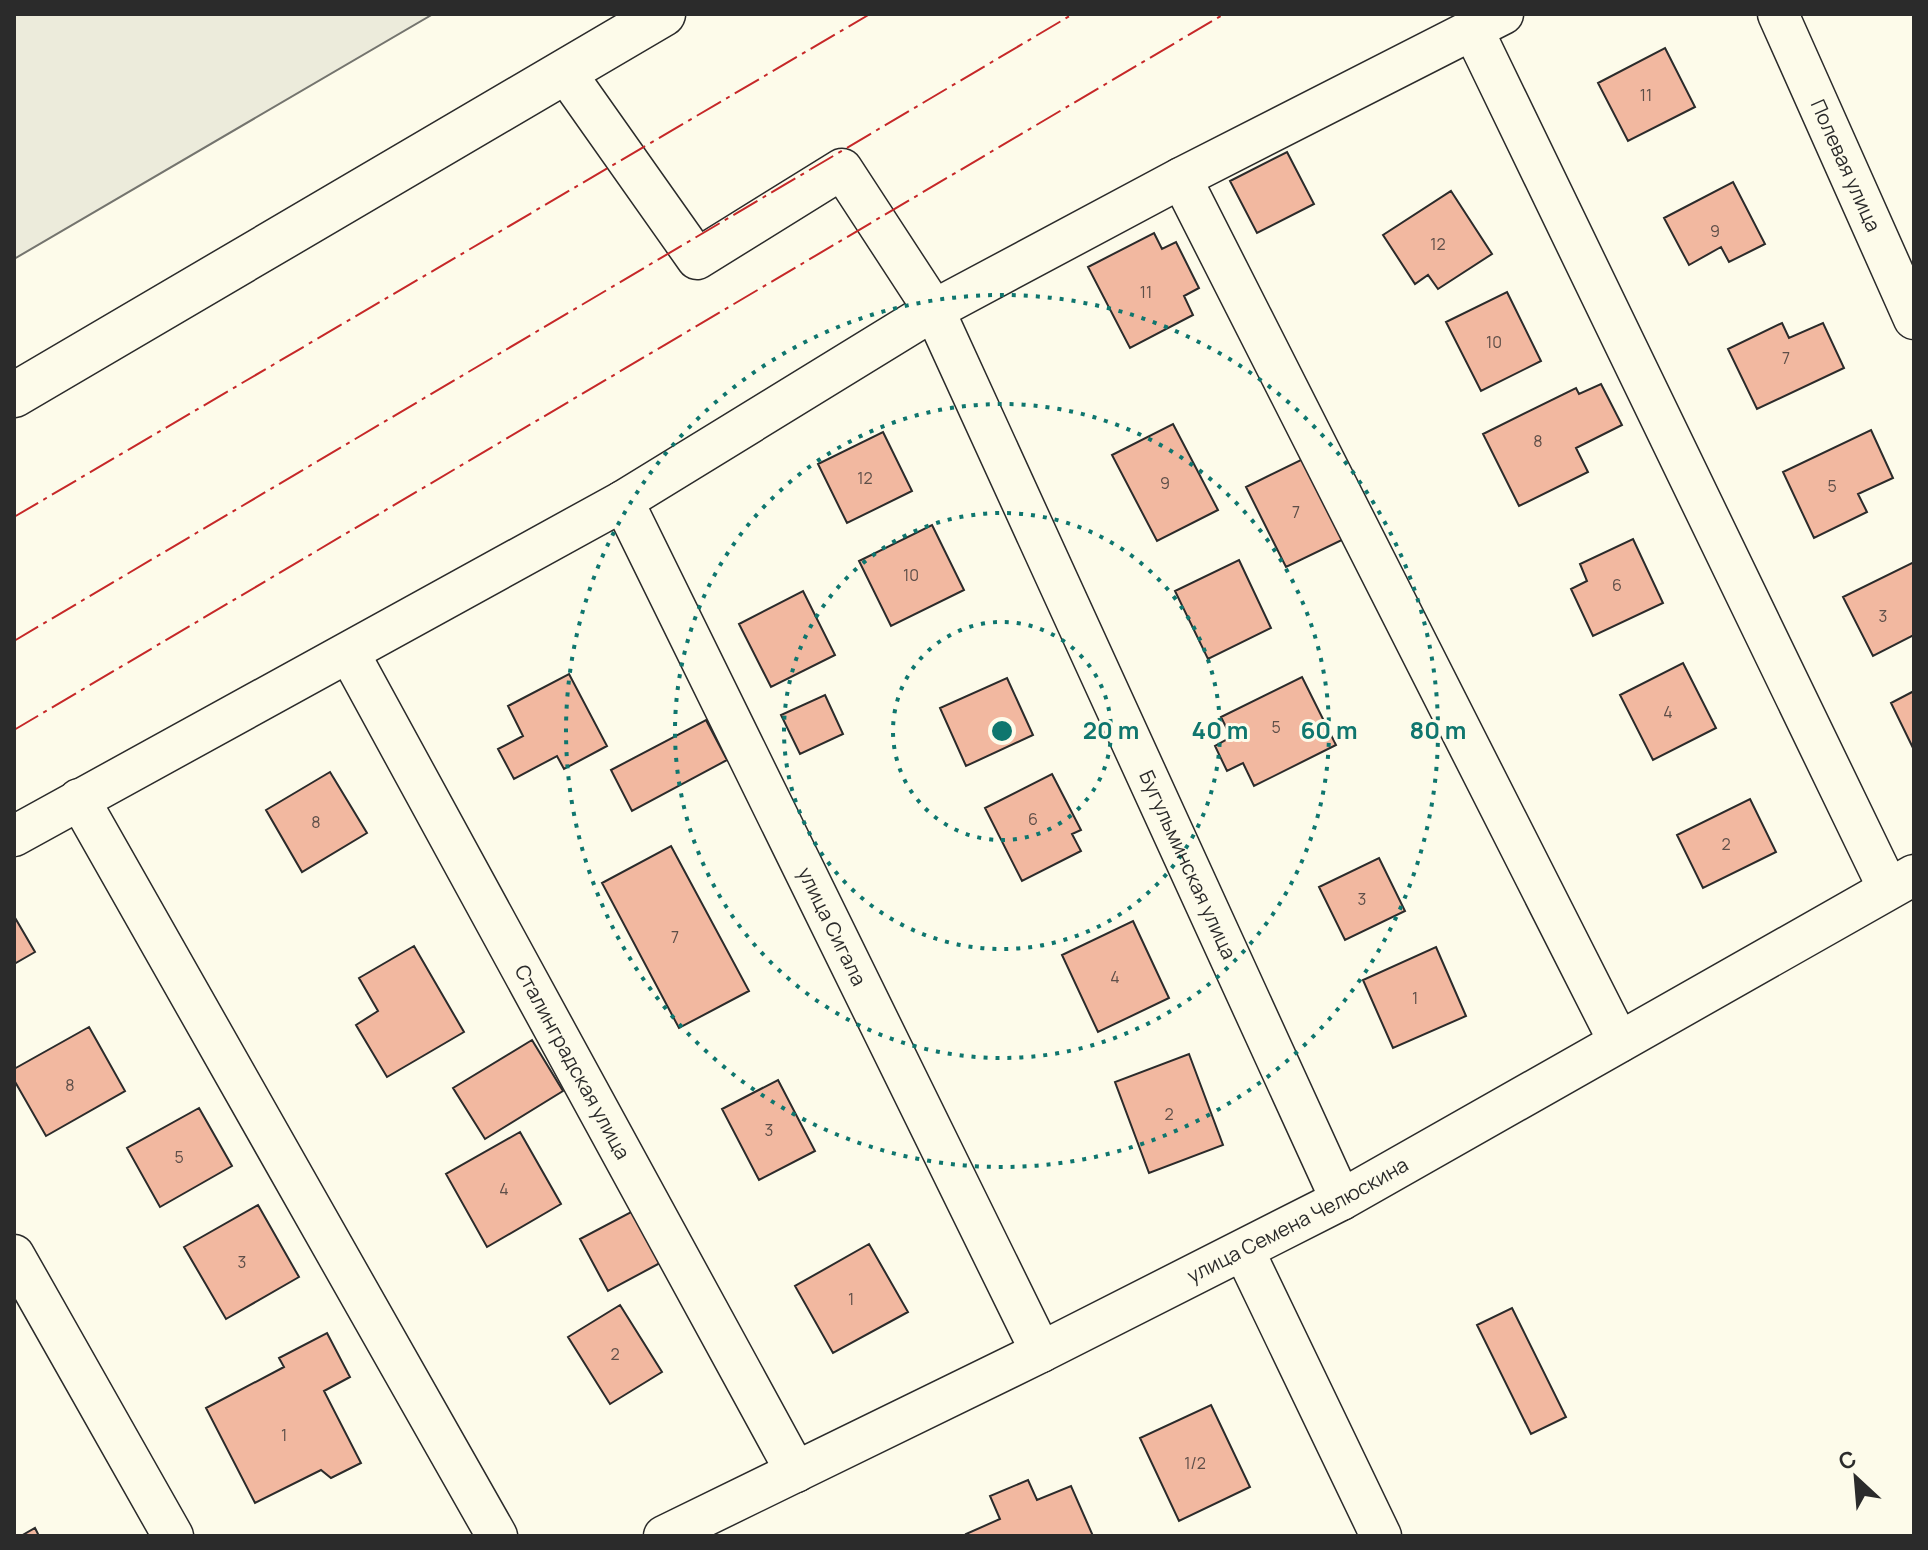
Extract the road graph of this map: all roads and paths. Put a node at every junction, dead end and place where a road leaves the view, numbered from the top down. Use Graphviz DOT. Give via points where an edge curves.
graph roads {
  1 [pos="663,14"];
  2 [pos="1778,14"];
  3 [pos="1488,22"];
  4 [pos="565,72"];
  5 [pos="1181,178"];
  6 [pos="934,310"];
  7 [pos="1914,319"];
  8 [pos="14,395"];
  9 [pos="623,501"];
  10 [pos="349,653"];
  11 [pos="79,799"];
  12 [pos="14,836"];
  13 [pos="1901,882"];
  14 [pos="1619,1042"];
  15 [pos="1341,1200"];
  16 [pos="1244,1251"];
  17 [pos="14,1255"];
  18 [pos="1041,1352"];
  19 [pos="796,1472"];
  20 [pos="173,1536"];
  21 [pos="497,1536"];
  22 [pos="664,1536"];
  23 [pos="1381,1536"];
  1 -- 4 [label="main road"];
  2 -- 7 [label="street, Полевая улица"];
  3 -- 5 [label="street"];
  3 -- 13 [label="street"];
  4 -- 6 [label="street, Бугульминская улица" via="697,259 842,169"];
  4 -- 8 [label="main road"];
  5 -- 6 [label="street"];
  5 -- 14 [label="street"];
  6 -- 9 [label="street"];
  6 -- 15 [label="street, Бугульминская улица"];
  9 -- 10 [label="street"];
  9 -- 18 [label="street, улица Сигала"];
  10 -- 11 [label="street"];
  10 -- 19 [label="street, Сталинградская улица"];
  11 -- 12 [label="street"];
  11 -- 21 [label="street"];
  13 -- 14 [label="street, улица Семена Челюскина"];
  14 -- 15 [label="street, улица Семена Челюскина"];
  15 -- 16 [label="street, улица Семена Челюскина"];
  16 -- 18 [label="street, улица Семена Челюскина"];
  16 -- 23 [label="street"];
  17 -- 20 [label="street"];
  18 -- 19 [label="street, улица Семена Челюскина"];
  19 -- 22 [label="street, улица Семена Челюскина"];
}
